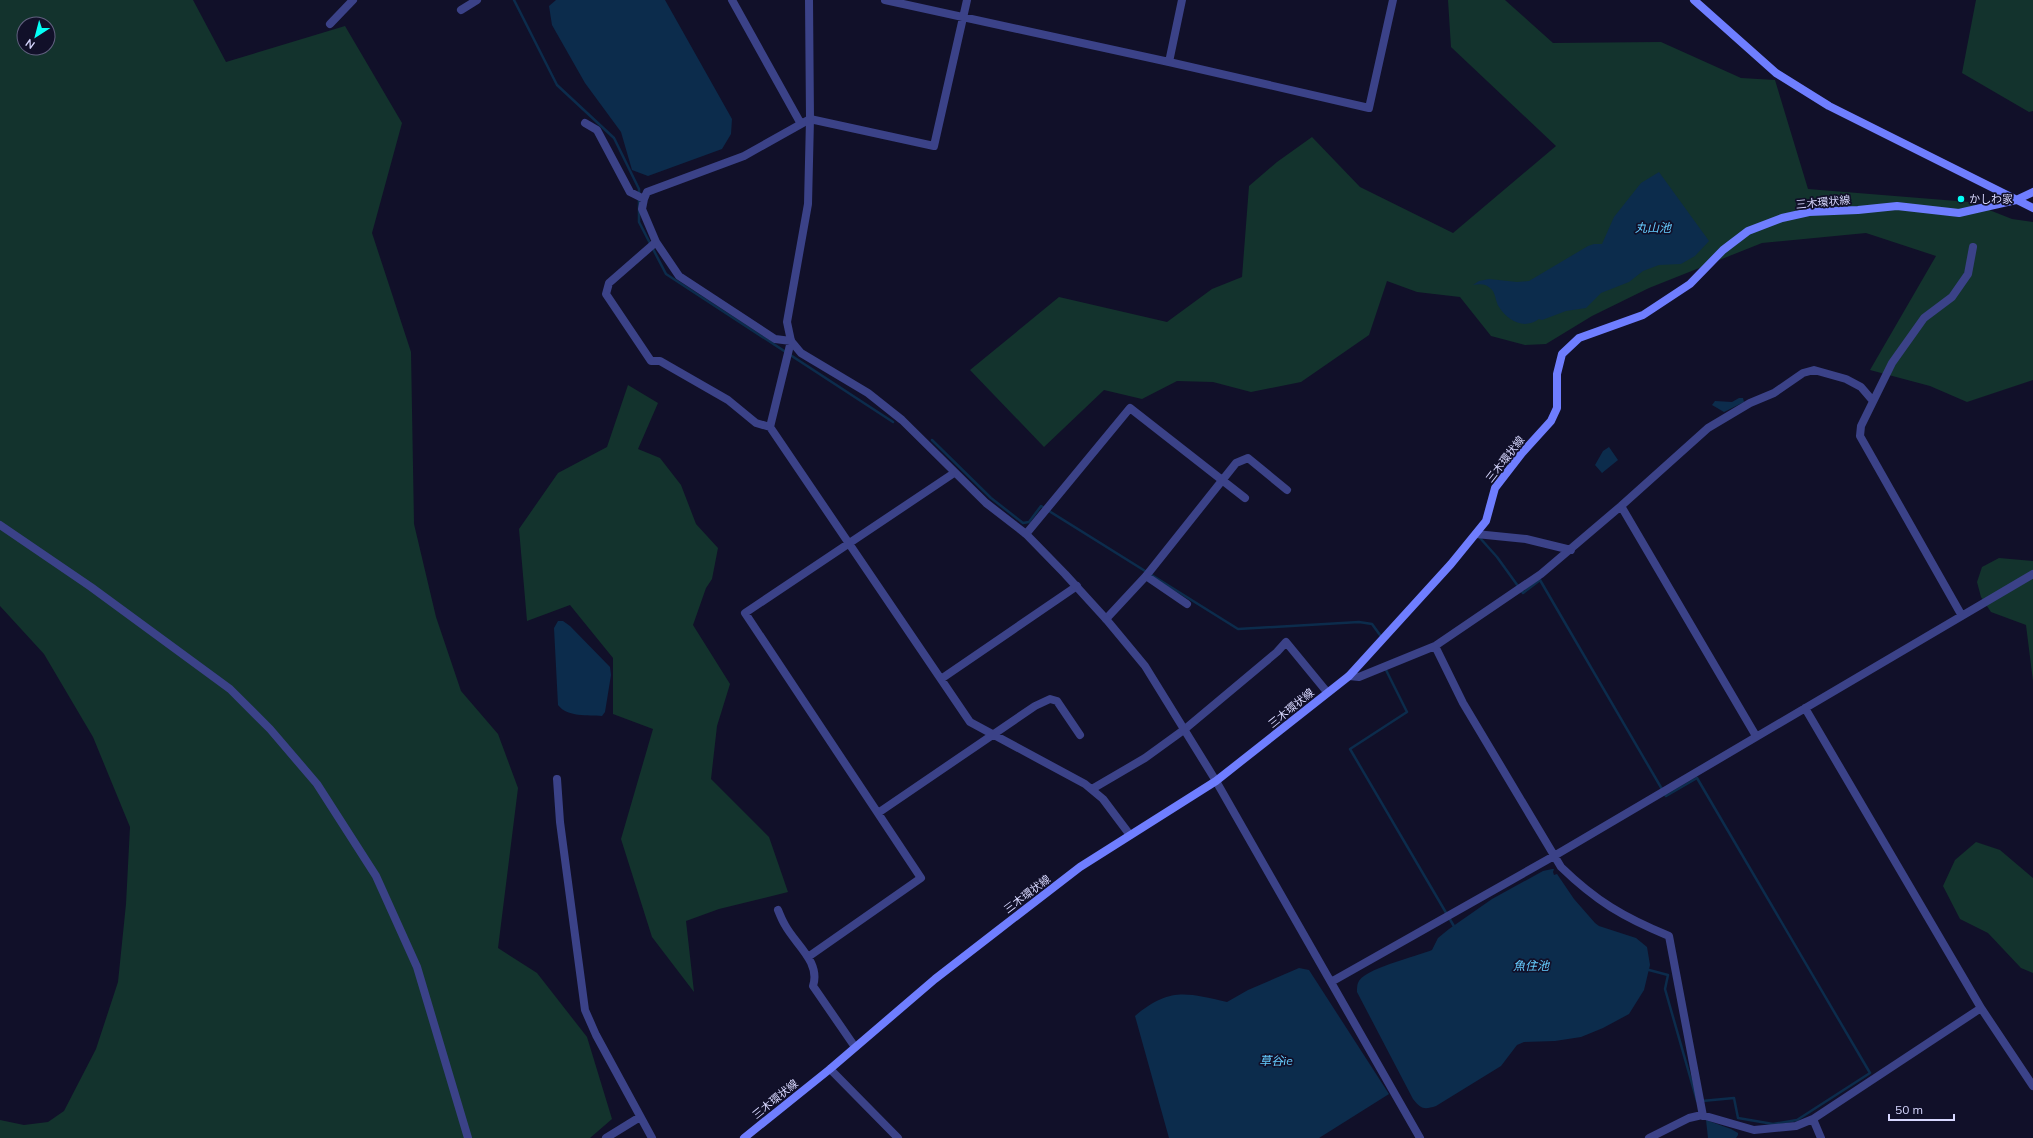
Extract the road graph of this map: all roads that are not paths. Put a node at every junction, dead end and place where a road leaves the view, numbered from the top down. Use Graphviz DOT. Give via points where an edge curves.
graph roads {
  1 [pos="353,0"];
  2 [pos="477,0"];
  3 [pos="732,0"];
  4 [pos="809,0"];
  5 [pos="885,0"];
  6 [pos="967,0"];
  7 [pos="1182,0"];
  8 [pos="1393,0"];
  9 [pos="1694,0"];
  10 [pos="461,10"];
  11 [pos="963,17"];
  12 [pos="330,24"];
  13 [pos="1169,62"];
  14 [pos="810,119"];
  15 [pos="585,123"];
  16 [pos="800,124"];
  17 [pos="2033,192"];
  18 [pos="644,199"];
  19 [pos="2016,200"];
  20 [pos="2033,208"];
  21 [pos="656,242"];
  22 [pos="1973,247"];
  23 [pos="791,341"];
  24 [pos="1873,401"];
  25 [pos="770,427"];
  26 [pos="954,473"];
  27 [pos="1222,480"];
  28 [pos="1287,490"];
  29 [pos="1245,498"];
  30 [pos="1621,506"];
  31 [pos="0,525"];
  32 [pos="1026,534"];
  33 [pos="1476,534"];
  34 [pos="849,543"];
  35 [pos="1571,550"];
  36 [pos="2033,574"];
  37 [pos="1146,576"];
  38 [pos="1077,586"];
  39 [pos="1187,604"];
  40 [pos="1962,616"];
  41 [pos="1106,618"];
  42 [pos="1435,646"];
  43 [pos="1349,676"];
  44 [pos="941,679"];
  45 [pos="1327,692"];
  46 [pos="1805,708"];
  47 [pos="1184,729"];
  48 [pos="994,735"];
  49 [pos="1080,735"];
  50 [pos="1756,736"];
  51 [pos="557,780"];
  52 [pos="1216,781"];
  53 [pos="1092,789"];
  54 [pos="878,813"];
  55 [pos="1130,835"];
  56 [pos="1554,856"];
  57 [pos="778,910"];
  58 [pos="808,956"];
  59 [pos="1331,982"];
  60 [pos="1981,1008"];
  61 [pos="855,1047"];
  62 [pos="830,1069"];
  63 [pos="2033,1086"];
  64 [pos="1703,1116"];
  65 [pos="640,1117"];
  66 [pos="1813,1119"];
  67 [pos="468,1138"];
  68 [pos="606,1138"];
  69 [pos="652,1138"];
  70 [pos="744,1138"];
  71 [pos="898,1138"];
  72 [pos="1420,1138"];
  73 [pos="1649,1138"];
  74 [pos="1821,1138"];
  1 -- 12 [label="street"];
  2 -- 10 [label="street"];
  3 -- 16 [label="street"];
  4 -- 14 [label="street"];
  5 -- 11 [label="street"];
  6 -- 11 [label="street"];
  7 -- 13 [label="street"];
  8 -- 13 [label="street" via="1369,108"];
  9 -- 19 [label="main road" via="1749,50 1801,90"];
  11 -- 13 [label="street"];
  11 -- 14 [label="street" via="934,146"];
  14 -- 16 [label="street"];
  14 -- 23 [label="street" via="808,204 787,322"];
  15 -- 18 [label="street" via="597,130 630,192"];
  16 -- 18 [label="street" via="744,156 647,192"];
  17 -- 19 [label="main road, 三木環状線"];
  18 -- 21 [label="street" via="642,209"];
  19 -- 20 [label="main road"];
  19 -- 33 [label="main road, 三木環状線" via="1959,213 1897,206 1809,212 1782,218 1748,231 1723,250 1690,284 1643,315 1579,338 1562,354 1557,374 1557,408 1551,421 1495,488 1486,521"];
  21 -- 23 [label="street" via="678,276 775,339"];
  21 -- 25 [label="street" via="609,283 606,294 651,361 660,361 728,400 756,423"];
  22 -- 24 [label="street" via="1968,274 1952,297 1924,318 1892,363"];
  23 -- 25 [label="street"];
  23 -- 26 [label="street" via="801,353 868,393 902,420"];
  24 -- 30 [label="street" via="1861,387 1846,379 1814,370 1803,373 1774,393 1750,403 1708,428"];
  24 -- 40 [label="street" via="1861,426 1860,436"];
  25 -- 34 [label="street"];
  26 -- 32 [label="street" via="986,503"];
  26 -- 34 [label="street"];
  27 -- 28 [label="street" via="1236,462 1248,458"];
  27 -- 29 [label="street"];
  27 -- 32 [label="street" via="1130,408"];
  27 -- 37 [label="street"];
  30 -- 35 [label="street"];
  30 -- 50 [label="street"];
  31 -- 67 [label="street" via="91,587 230,688 270,729 317,784 376,876 417,967"];
  32 -- 38 [label="street"];
  33 -- 35 [label="street" via="1526,539"];
  33 -- 43 [label="main road, 三木環状線"];
  34 -- 44 [label="street"];
  34 -- 54 [label="street" via="745,613"];
  35 -- 42 [label="street" via="1541,574"];
  36 -- 40 [label="street"];
  37 -- 39 [label="street"];
  37 -- 41 [label="street"];
  38 -- 41 [label="street"];
  38 -- 44 [label="street"];
  40 -- 46 [label="street"];
  41 -- 47 [label="street" via="1145,666"];
  42 -- 43 [label="street" via="1359,678"];
  42 -- 56 [label="street" via="1463,703"];
  43 -- 45 [label="main road, 三木環状線"];
  44 -- 48 [label="street" via="970,722"];
  45 -- 47 [label="street" via="1286,642"];
  45 -- 52 [label="main road, 三木環状線"];
  46 -- 50 [label="street"];
  46 -- 60 [label="street"];
  47 -- 52 [label="street"];
  47 -- 53 [label="street" via="1145,758"];
  48 -- 49 [label="street" via="1035,706 1050,699 1057,702"];
  48 -- 53 [label="street"];
  48 -- 54 [label="street"];
  50 -- 56 [label="street"];
  51 -- 65 [label="street" via="560,822 585,1010"];
  52 -- 55 [label="main road, 三木環状線"];
  52 -- 59 [label="street"];
  53 -- 55 [label="street" via="1103,799"];
  54 -- 58 [label="street" via="921,878"];
  55 -- 61 [label="main road, 三木環状線" via="1080,868 997,931 935,979"];
  56 -- 59 [label="street"];
  56 -- 64 [label="street" via="1561,867 1582,887 1617,913 1668,936"];
  57 -- 58 [label="street" via="785,926"];
  58 -- 61 [label="street" via="815,978 813,986"];
  59 -- 72 [label="street"];
  60 -- 63 [label="street"];
  60 -- 66 [label="street"];
  61 -- 62 [label="main road, 三木環状線"];
  62 -- 70 [label="main road, 三木環状線"];
  62 -- 71 [label="street"];
  64 -- 66 [label="street" via="1754,1130 1796,1126"];
  64 -- 73 [label="street" via="1689,1118"];
  65 -- 68 [label="street"];
  65 -- 69 [label="street"];
  66 -- 74 [label="street"];
}
